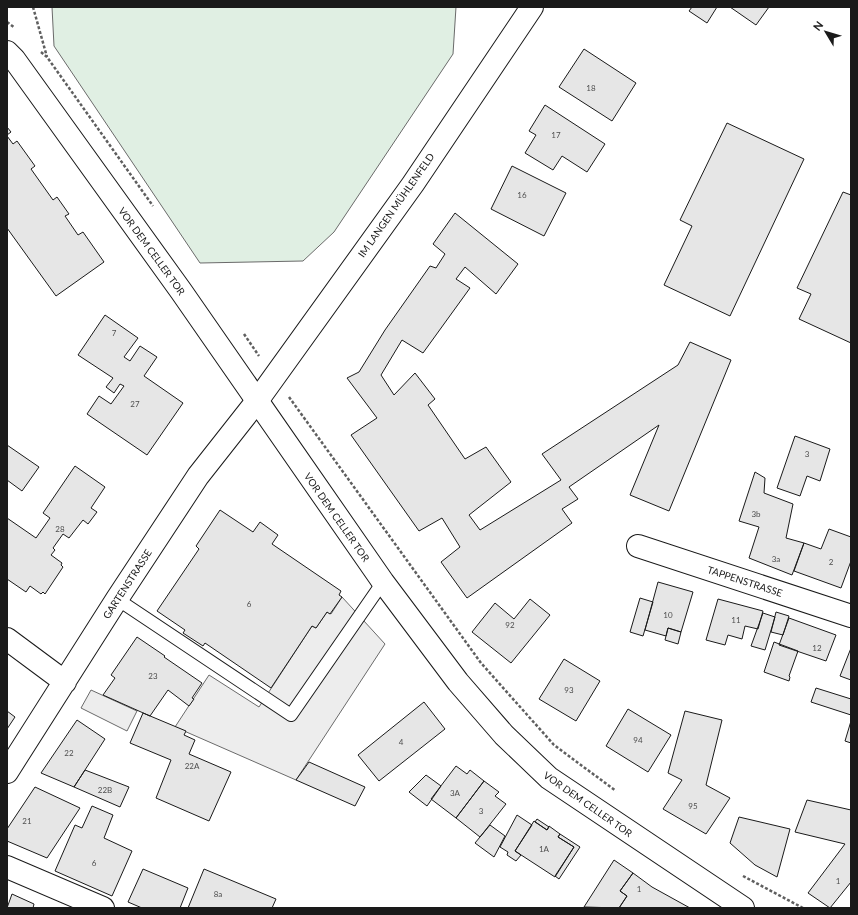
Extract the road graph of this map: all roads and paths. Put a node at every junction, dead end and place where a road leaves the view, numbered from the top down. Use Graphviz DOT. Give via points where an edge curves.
graph roads {
  1 [pos="33,7"];
  2 [pos="532,7"];
  3 [pos="7,52"];
  4 [pos="48,57"];
  5 [pos="274,376"];
  6 [pos="257,401"];
  7 [pos="638,546"];
  8 [pos="383,582"];
  9 [pos="117,599"];
  10 [pos="851,616"];
  11 [pos="7,639"];
  12 [pos="65,682"];
  13 [pos="7,772"];
  14 [pos="618,792"];
  15 [pos="7,867"];
  16 [pos="742,876"];
  17 [pos="103,908"];
  18 [pos="743,908"];
  19 [pos="803,908"];
  1 -- 4 [label="path"];
  2 -- 5 [label="street, IM LANGEN MÜHLENFELD" via="413,184"];
  3 -- 6 [label="street, VOR DEM CELLER TOR" via="176,284"];
  5 -- 6 [label="street, IM LANGEN MÜHLENFELD"];
  5 -- 14 [label="path" via="482,663 554,745"];
  6 -- 8 [label="street, VOR DEM CELLER TOR"];
  6 -- 9 [label="street, GARTENSTRASSE" via="198,476"];
  7 -- 10 [label="street, TAPPENSTRASSE"];
  8 -- 9 [label="lane" via="291,715"];
  8 -- 18 [label="street, VOR DEM CELLER TOR" via="458,682 504,735 549,778"];
  9 -- 12 [label="street, GARTENSTRASSE"];
  11 -- 12 [label="street"];
  12 -- 13 [label="street, GARTENSTRASSE"];
  15 -- 17 [label="street"];
  16 -- 19 [label="path"];
}
